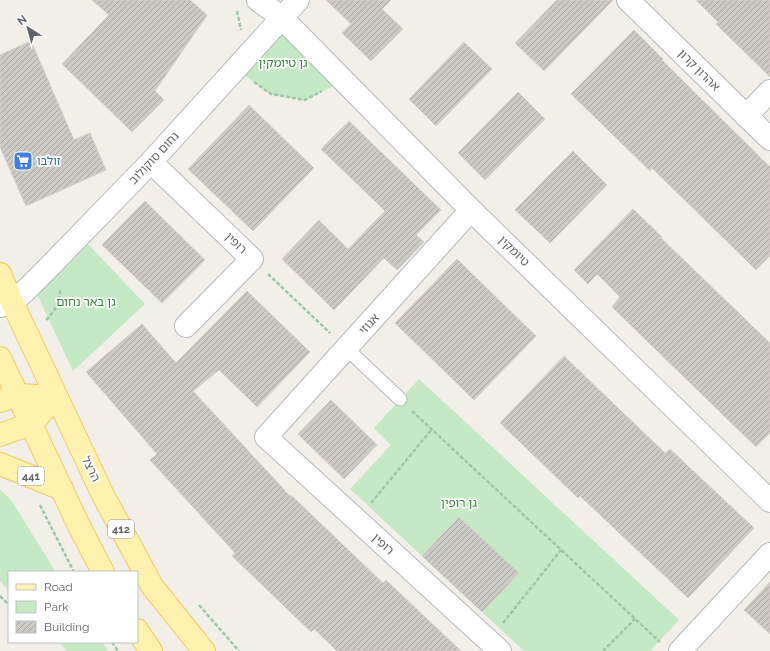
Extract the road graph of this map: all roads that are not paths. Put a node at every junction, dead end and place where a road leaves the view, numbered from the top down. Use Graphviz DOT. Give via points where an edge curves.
graph roads {
  1 [pos="258,0"];
  2 [pos="298,0"];
  3 [pos="628,0"];
  4 [pos="281,18"];
  5 [pos="770,91"];
  6 [pos="746,116"];
  7 [pos="770,139"];
  8 [pos="151,162"];
  9 [pos="471,210"];
  10 [pos="0,274"];
  11 [pos="6,304"];
  12 [pos="186,326"];
  13 [pos="346,348"];
  14 [pos="0,358"];
  15 [pos="56,397"];
  16 [pos="9,398"];
  17 [pos="400,399"];
  18 [pos="31,424"];
  19 [pos="0,435"];
  20 [pos="266,437"];
  21 [pos="0,464"];
  22 [pos="62,489"];
  23 [pos="770,502"];
  24 [pos="770,554"];
  25 [pos="102,571"];
  26 [pos="138,632"];
  27 [pos="672,649"];
  28 [pos="151,651"];
  29 [pos="204,651"];
  30 [pos="500,651"];
  1 -- 4 [label="street, טיומקין"];
  2 -- 4 [label="street, נחום סוקולוב"];
  3 -- 6 [label="street, אהרון קרון"];
  4 -- 8 [label="street, נחום סוקולוב"];
  4 -- 9 [label="street, טיומקין"];
  5 -- 6 [label="street"];
  6 -- 7 [label="street, אהרון קרון"];
  8 -- 11 [label="street, נחום סוקולוב" via="25,291"];
  8 -- 12 [label="street, רופין" via="252,259"];
  9 -- 13 [label="street, אגוזי"];
  9 -- 23 [label="street, טיומקין"];
  10 -- 11 [label="main road, הרצל / 412"];
  11 -- 15 [label="main road, הרצל / 412"];
  13 -- 17 [label="lane"];
  13 -- 20 [label="street, אגוזי"];
  14 -- 16 [label="main road"];
  15 -- 16 [label="main road"];
  15 -- 18 [label="main road"];
  15 -- 29 [label="main road, הרצל / 412" via="103,495 152,586"];
  16 -- 18 [label="main road"];
  18 -- 19 [label="main road"];
  18 -- 22 [label="main road"];
  20 -- 30 [label="street, רופין"];
  21 -- 22 [label="main road, 441"];
  22 -- 25 [label="main road"];
  24 -- 27 [label="street"];
  26 -- 28 [label="main road"];
}
